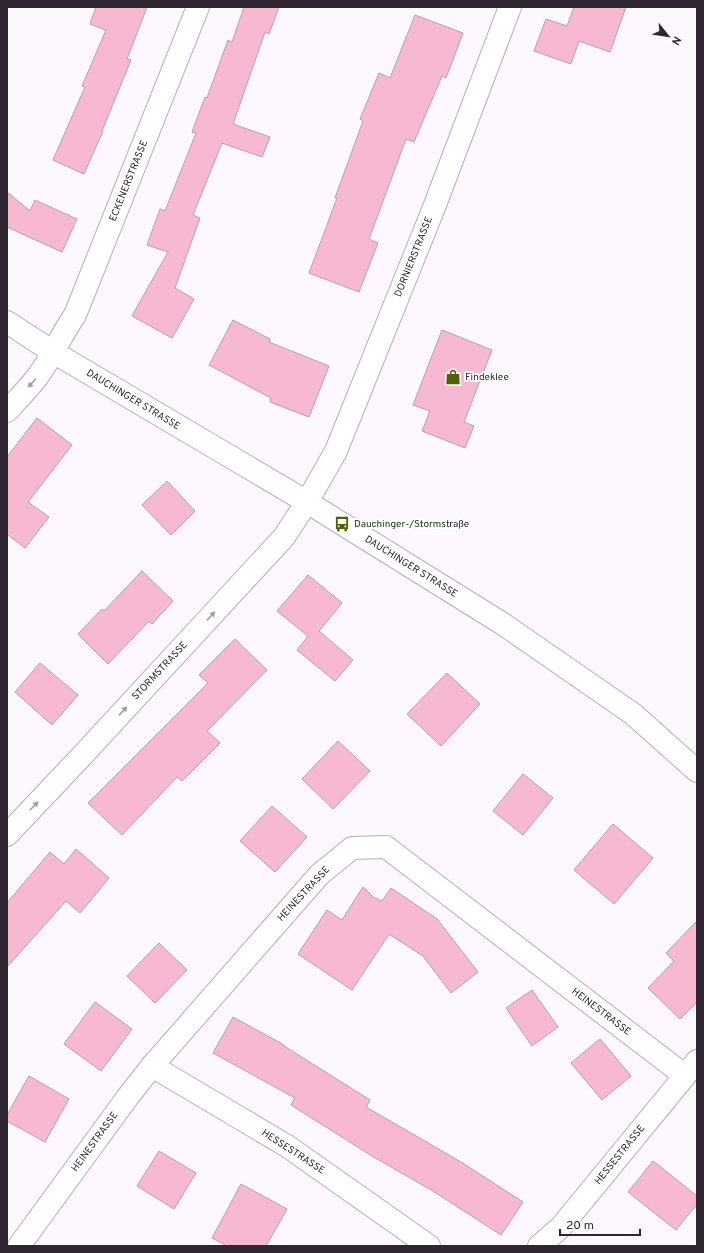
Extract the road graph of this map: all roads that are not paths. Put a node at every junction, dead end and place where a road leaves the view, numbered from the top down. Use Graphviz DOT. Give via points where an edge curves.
graph roads {
  1 [pos="198,7"];
  2 [pos="510,7"];
  3 [pos="7,322"];
  4 [pos="53,352"];
  5 [pos="7,411"];
  6 [pos="307,502"];
  7 [pos="697,771"];
  8 [pos="7,834"];
  9 [pos="152,1066"];
  10 [pos="691,1068"];
  11 [pos="19,1246"];
  12 [pos="429,1246"];
  13 [pos="539,1246"];
  1 -- 4 [label="street, ECKENERSTRASSE" via="75,315"];
  2 -- 6 [label="street, DORNIERSTRASSE" via="435,205 336,451"];
  3 -- 4 [label="street, DAUCHINGER STRASSE"];
  4 -- 5 [label="street, ECKENERSTRASSE, one-way" via="37,377"];
  4 -- 6 [label="street, DAUCHINGER STRASSE"];
  6 -- 7 [label="street, DAUCHINGER STRASSE" via="503,624 633,714"];
  8 -- 6 [label="street, STORMSTRASSE, one-way" via="284,537"];
  9 -- 10 [label="street, HEINESTRASSE" via="319,875 352,848 386,847"];
  9 -- 11 [label="street, HEINESTRASSE"];
  9 -- 12 [label="street, HESSESTRASSE" via="287,1146"];
  10 -- 13 [label="street, HESSESTRASSE" via="561,1227"];
}
